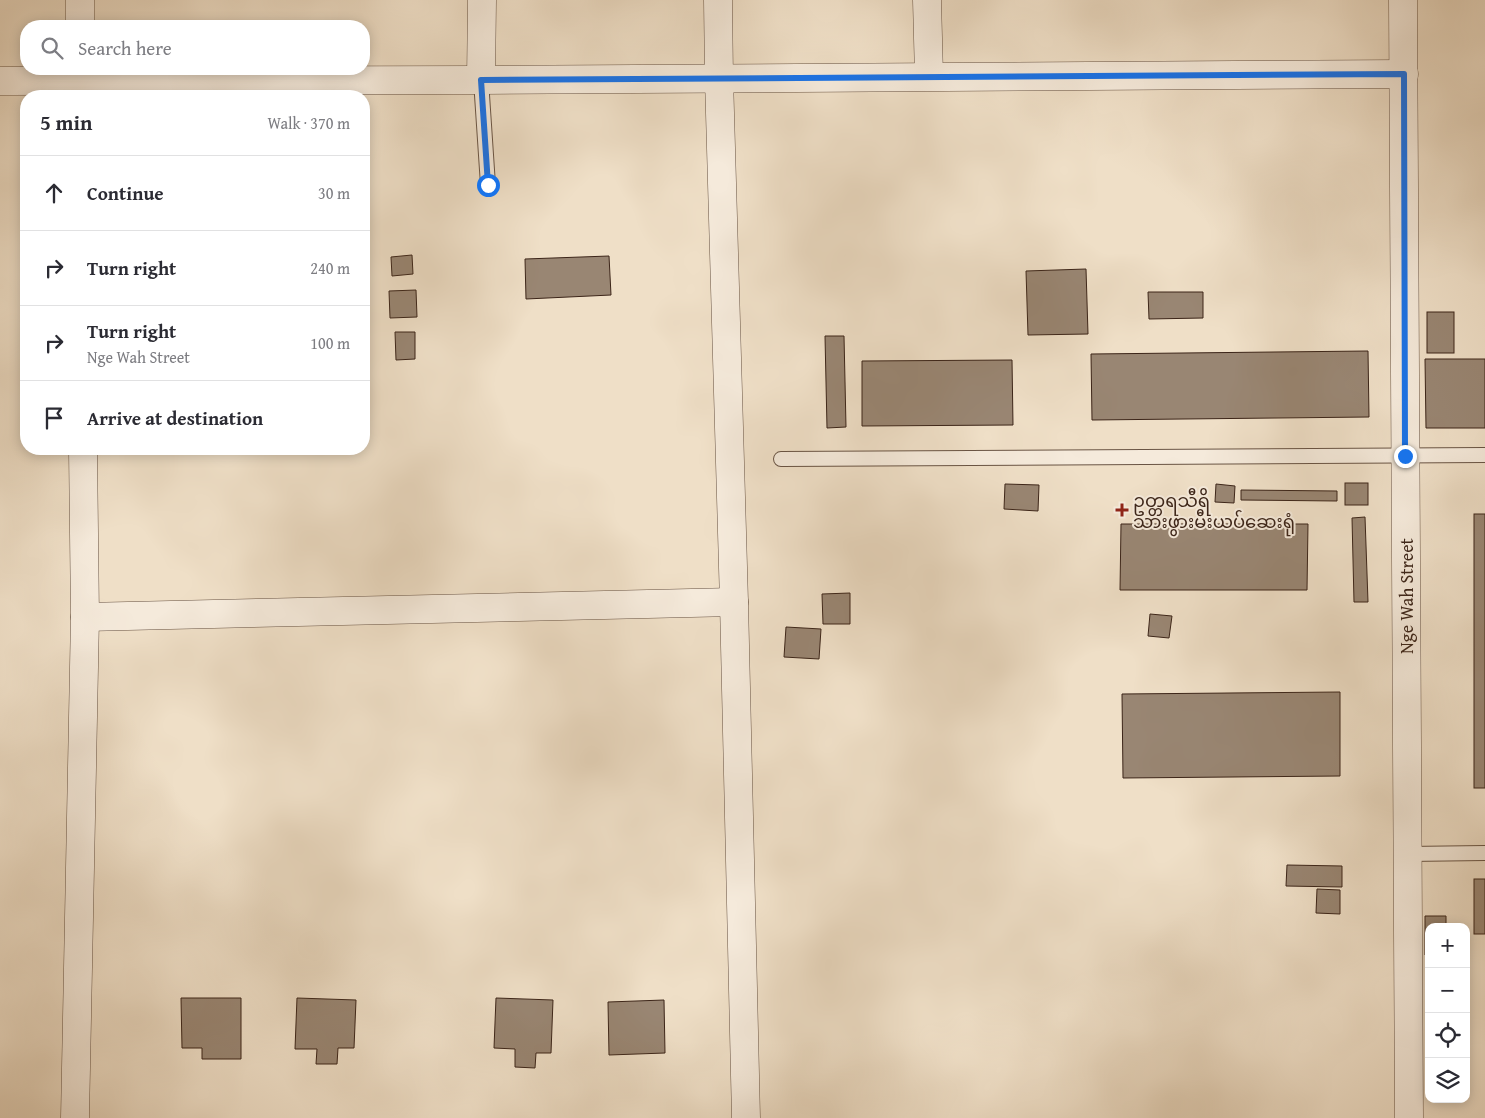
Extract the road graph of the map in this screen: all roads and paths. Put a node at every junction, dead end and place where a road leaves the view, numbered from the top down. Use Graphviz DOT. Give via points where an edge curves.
graph roads {
  1 [pos="80,0"];
  2 [pos="482,0"];
  3 [pos="718,0"];
  4 [pos="927,0"];
  5 [pos="1403,0"];
  6 [pos="80,20"];
  7 [pos="1404,74"];
  8 [pos="929,76"];
  9 [pos="718,78"];
  10 [pos="481,80"];
  11 [pos="0,81"];
  12 [pos="80,82"];
  13 [pos="488,185"];
  14 [pos="84,455"];
  15 [pos="1485,455"];
  16 [pos="1405,456"];
  17 [pos="781,459"];
  18 [pos="734,602"];
  19 [pos="85,617"];
  20 [pos="1485,853"];
  21 [pos="1407,854"];
  22 [pos="75,1118"];
  23 [pos="746,1118"];
  24 [pos="1408,1118"];
  1 -- 6 [label="street"];
  2 -- 10 [label="street"];
  3 -- 9 [label="street"];
  4 -- 8 [label="street"];
  5 -- 7 [label="street, Nge Wah Street"];
  7 -- 8 [label="street"];
  7 -- 16 [label="street, Nge Wah Street"];
  8 -- 9 [label="street"];
  9 -- 10 [label="street"];
  9 -- 18 [label="street"];
  10 -- 12 [label="street"];
  10 -- 13 [label="lane"];
  11 -- 12 [label="street"];
  14 -- 19 [label="street"];
  15 -- 16 [label="lane"];
  16 -- 17 [label="lane"];
  16 -- 21 [label="street, Nge Wah Street"];
  18 -- 19 [label="street"];
  18 -- 23 [label="street"];
  19 -- 22 [label="street"];
  20 -- 21 [label="lane"];
  21 -- 24 [label="street, Nge Wah Street"];
}
